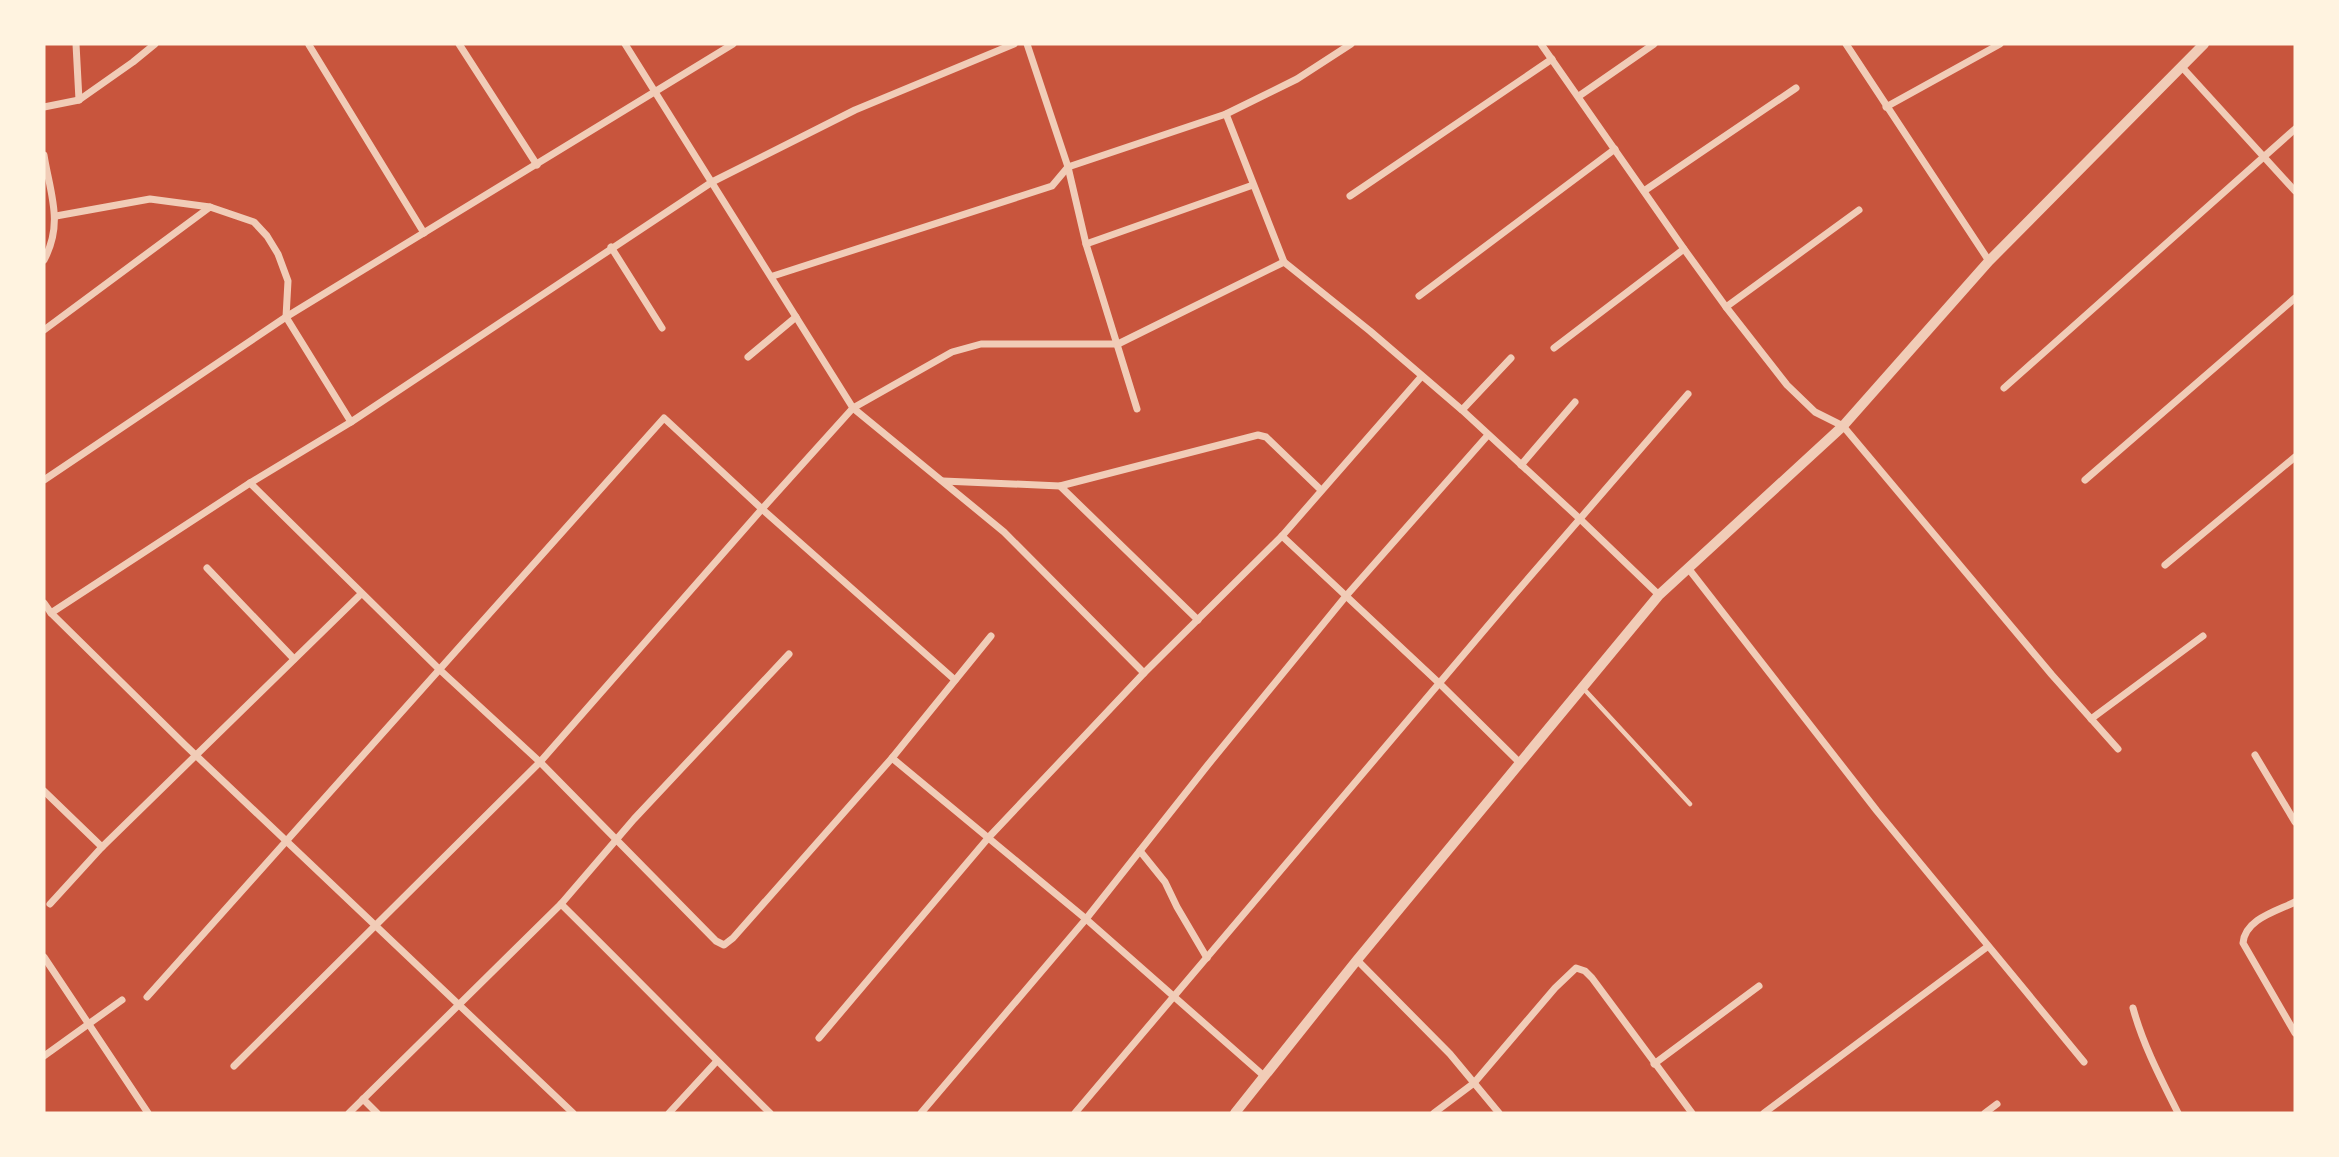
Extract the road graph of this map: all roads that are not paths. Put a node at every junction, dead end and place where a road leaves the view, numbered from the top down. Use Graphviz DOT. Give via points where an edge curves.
graph roads {
  1 [pos="76,44"];
  2 [pos="155,44"];
  3 [pos="459,44"];
  4 [pos="625,44"];
  5 [pos="733,44"];
  6 [pos="1014,44"];
  7 [pos="1027,44"];
  8 [pos="1351,44"];
  9 [pos="1541,44"];
  10 [pos="1654,44"];
  11 [pos="1846,44"];
  12 [pos="2000,44"];
  13 [pos="2204,44"];
  14 [pos="309,45"];
  15 [pos="1552,59"];
  16 [pos="2181,66"];
  17 [pos="1796,88"];
  18 [pos="656,92"];
  19 [pos="1579,96"];
  20 [pos="79,100"];
  21 [pos="44,107"];
  22 [pos="1886,107"];
  23 [pos="1226,114"];
  24 [pos="2295,129"];
  25 [pos="1615,149"];
  26 [pos="2265,155"];
  27 [pos="44,157"];
  28 [pos="537,165"];
  29 [pos="1068,167"];
  30 [pos="712,182"];
  31 [pos="1253,186"];
  32 [pos="1644,191"];
  33 [pos="2295,191"];
  34 [pos="1350,196"];
  35 [pos="210,207"];
  36 [pos="1859,210"];
  37 [pos="56,216"];
  38 [pos="424,233"];
  39 [pos="1086,244"];
  40 [pos="611,247"];
  41 [pos="1684,249"];
  42 [pos="44,260"];
  43 [pos="1989,261"];
  44 [pos="1284,262"];
  45 [pos="773,276"];
  46 [pos="1419,296"];
  47 [pos="2295,298"];
  48 [pos="1726,307"];
  49 [pos="286,317"];
  50 [pos="796,317"];
  51 [pos="662,328"];
  52 [pos="44,330"];
  53 [pos="1118,344"];
  54 [pos="1554,348"];
  55 [pos="748,357"];
  56 [pos="1511,358"];
  57 [pos="1421,377"];
  58 [pos="2004,388"];
  59 [pos="1688,394"];
  60 [pos="1575,402"];
  61 [pos="853,408"];
  62 [pos="1137,409"];
  63 [pos="1462,410"];
  64 [pos="351,422"];
  65 [pos="1843,426"];
  66 [pos="1488,435"];
  67 [pos="2295,457"];
  68 [pos="1521,465"];
  69 [pos="44,480"];
  70 [pos="2085,480"];
  71 [pos="943,481"];
  72 [pos="250,484"];
  73 [pos="1060,486"];
  74 [pos="1321,491"];
  75 [pos="762,509"];
  76 [pos="1580,519"];
  77 [pos="1282,536"];
  78 [pos="2165,565"];
  79 [pos="207,568"];
  80 [pos="1688,568"];
  81 [pos="362,594"];
  82 [pos="1659,595"];
  83 [pos="1346,596"];
  84 [pos="44,603"];
  85 [pos="51,613"];
  86 [pos="1198,620"];
  87 [pos="991,636"];
  88 [pos="2203,636"];
  89 [pos="789,654"];
  90 [pos="294,659"];
  91 [pos="440,670"];
  92 [pos="1144,673"];
  93 [pos="955,680"];
  94 [pos="1439,683"];
  95 [pos="1583,687"];
  96 [pos="2091,719"];
  97 [pos="2118,750"];
  98 [pos="196,755"];
  99 [pos="2255,755"];
  100 [pos="892,758"];
  101 [pos="540,762"];
  102 [pos="1520,763"];
  103 [pos="44,791"];
  104 [pos="1690,804"];
  105 [pos="2295,822"];
  106 [pos="989,837"];
  107 [pos="617,838"];
  108 [pos="288,841"];
  109 [pos="102,846"];
  110 [pos="1140,851"];
  111 [pos="2295,902"];
  112 [pos="50,904"];
  113 [pos="561,904"];
  114 [pos="1086,919"];
  115 [pos="375,926"];
  116 [pos="1987,947"];
  117 [pos="44,957"];
  118 [pos="1207,958"];
  119 [pos="1357,960"];
  120 [pos="1759,986"];
  121 [pos="147,997"];
  122 [pos="1174,997"];
  123 [pos="122,1000"];
  124 [pos="458,1004"];
  125 [pos="2133,1008"];
  126 [pos="88,1024"];
  127 [pos="2295,1033"];
  128 [pos="819,1038"];
  129 [pos="44,1056"];
  130 [pos="716,1062"];
  131 [pos="2084,1062"];
  132 [pos="1654,1063"];
  133 [pos="234,1066"];
  134 [pos="1264,1076"];
  135 [pos="1474,1083"];
  136 [pos="363,1099"];
  137 [pos="1997,1104"];
  138 [pos="148,1113"];
  139 [pos="349,1113"];
  140 [pos="377,1113"];
  141 [pos="573,1113"];
  142 [pos="669,1113"];
  143 [pos="770,1113"];
  144 [pos="921,1113"];
  145 [pos="1075,1113"];
  146 [pos="1236,1113"];
  147 [pos="1434,1113"];
  148 [pos="1499,1113"];
  149 [pos="1692,1113"];
  150 [pos="1764,1113"];
  151 [pos="1985,1113"];
  152 [pos="2178,1113"];
  1 -- 20 [label="street"];
  2 -- 20 [label="street"];
  3 -- 28 [label="street"];
  4 -- 18 [label="street"];
  5 -- 18 [label="street"];
  6 -- 30 [label="street" via="855,110"];
  7 -- 29 [label="street"];
  8 -- 23 [label="street" via="1297,79"];
  9 -- 15 [label="street"];
  10 -- 19 [label="street"];
  11 -- 22 [label="street"];
  12 -- 22 [label="street"];
  13 -- 16 [label="street"];
  14 -- 38 [label="street"];
  15 -- 19 [label="street"];
  15 -- 34 [label="street"];
  16 -- 26 [label="street"];
  16 -- 43 [label="street"];
  17 -- 32 [label="street"];
  18 -- 28 [label="street"];
  18 -- 30 [label="street"];
  19 -- 25 [label="street"];
  20 -- 21 [label="street"];
  22 -- 43 [label="street"];
  23 -- 29 [label="street"];
  23 -- 31 [label="street"];
  24 -- 26 [label="street"];
  25 -- 32 [label="street"];
  25 -- 46 [label="street"];
  26 -- 33 [label="street"];
  26 -- 58 [label="street"];
  27 -- 37 [label="street"];
  28 -- 38 [label="street"];
  29 -- 39 [label="street"];
  29 -- 45 [label="street" via="1052,186"];
  30 -- 40 [label="street"];
  30 -- 45 [label="street"];
  31 -- 39 [label="street"];
  31 -- 44 [label="street"];
  32 -- 41 [label="street"];
  35 -- 37 [label="street" via="150,199"];
  35 -- 49 [label="street" via="254,222 267,236 288,281"];
  35 -- 52 [label="street"];
  36 -- 48 [label="street"];
  37 -- 42 [label="street"];
  38 -- 49 [label="street"];
  39 -- 53 [label="street"];
  40 -- 51 [label="street"];
  40 -- 64 [label="street"];
  41 -- 48 [label="street"];
  41 -- 54 [label="street"];
  43 -- 65 [label="street"];
  44 -- 53 [label="street"];
  44 -- 57 [label="street"];
  45 -- 50 [label="street"];
  47 -- 70 [label="street"];
  48 -- 65 [label="street" via="1787,385 1815,412"];
  49 -- 64 [label="street"];
  49 -- 69 [label="street"];
  50 -- 55 [label="street"];
  50 -- 61 [label="street"];
  53 -- 61 [label="street" via="981,344 952,352"];
  53 -- 62 [label="street"];
  56 -- 63 [label="street"];
  57 -- 63 [label="street"];
  57 -- 74 [label="street"];
  59 -- 76 [label="street"];
  60 -- 68 [label="street"];
  61 -- 71 [label="street"];
  61 -- 75 [label="street"];
  63 -- 66 [label="street"];
  64 -- 72 [label="street"];
  65 -- 80 [label="street"];
  65 -- 96 [label="street"];
  66 -- 68 [label="street"];
  66 -- 83 [label="street"];
  67 -- 78 [label="street"];
  68 -- 76 [label="street"];
  71 -- 73 [label="street"];
  71 -- 92 [label="street" via="1004,532"];
  72 -- 81 [label="street"];
  72 -- 85 [label="street"];
  73 -- 74 [label="street" via="1258,435 1266,437"];
  73 -- 86 [label="street"];
  74 -- 77 [label="street"];
  75 -- 91 [label="street" via="664,418"];
  75 -- 93 [label="street"];
  75 -- 101 [label="street"];
  76 -- 82 [label="street"];
  76 -- 94 [label="street"];
  77 -- 83 [label="street"];
  77 -- 86 [label="street"];
  79 -- 90 [label="street"];
  80 -- 82 [label="street"];
  80 -- 116 [label="street"];
  81 -- 90 [label="street"];
  81 -- 91 [label="street"];
  82 -- 95 [label="street"];
  83 -- 94 [label="street"];
  83 -- 110 [label="street"];
  84 -- 85 [label="street"];
  85 -- 98 [label="street"];
  86 -- 92 [label="street"];
  87 -- 93 [label="street"];
  88 -- 96 [label="street"];
  89 -- 107 [label="street"];
  90 -- 98 [label="street"];
  91 -- 101 [label="street"];
  91 -- 108 [label="street"];
  92 -- 106 [label="street"];
  93 -- 100 [label="street"];
  94 -- 102 [label="street"];
  94 -- 118 [label="street"];
  95 -- 102 [label="street"];
  95 -- 104 [label="lane"];
  96 -- 97 [label="street"];
  98 -- 108 [label="street"];
  98 -- 109 [label="street"];
  99 -- 105 [label="street"];
  100 -- 106 [label="street"];
  100 -- 107 [label="street" via="724,945"];
  101 -- 107 [label="street"];
  101 -- 115 [label="street"];
  102 -- 119 [label="street"];
  103 -- 109 [label="street"];
  106 -- 114 [label="street"];
  106 -- 128 [label="street"];
  107 -- 113 [label="street"];
  108 -- 115 [label="street"];
  108 -- 121 [label="street"];
  109 -- 112 [label="street"];
  110 -- 114 [label="street"];
  110 -- 118 [label="street" via="1165,882"];
  111 -- 127 [label="street" via="2252,923 2243,943"];
  113 -- 124 [label="street"];
  113 -- 130 [label="street"];
  114 -- 122 [label="street"];
  114 -- 144 [label="street"];
  115 -- 124 [label="street"];
  115 -- 133 [label="street"];
  116 -- 131 [label="street"];
  116 -- 150 [label="street"];
  117 -- 126 [label="street"];
  118 -- 122 [label="street"];
  119 -- 134 [label="street"];
  119 -- 135 [label="street"];
  120 -- 132 [label="street"];
  122 -- 134 [label="street"];
  122 -- 145 [label="street"];
  123 -- 126 [label="street"];
  124 -- 136 [label="street"];
  124 -- 141 [label="street"];
  125 -- 152 [label="street" via="2147,1050"];
  126 -- 129 [label="street"];
  126 -- 138 [label="street"];
  130 -- 142 [label="street"];
  130 -- 143 [label="street"];
  132 -- 135 [label="street" via="1592,978 1576,968"];
  132 -- 149 [label="street"];
  134 -- 146 [label="street"];
  135 -- 147 [label="street"];
  135 -- 148 [label="street"];
  136 -- 139 [label="street"];
  136 -- 140 [label="street"];
  137 -- 151 [label="street"];
}
